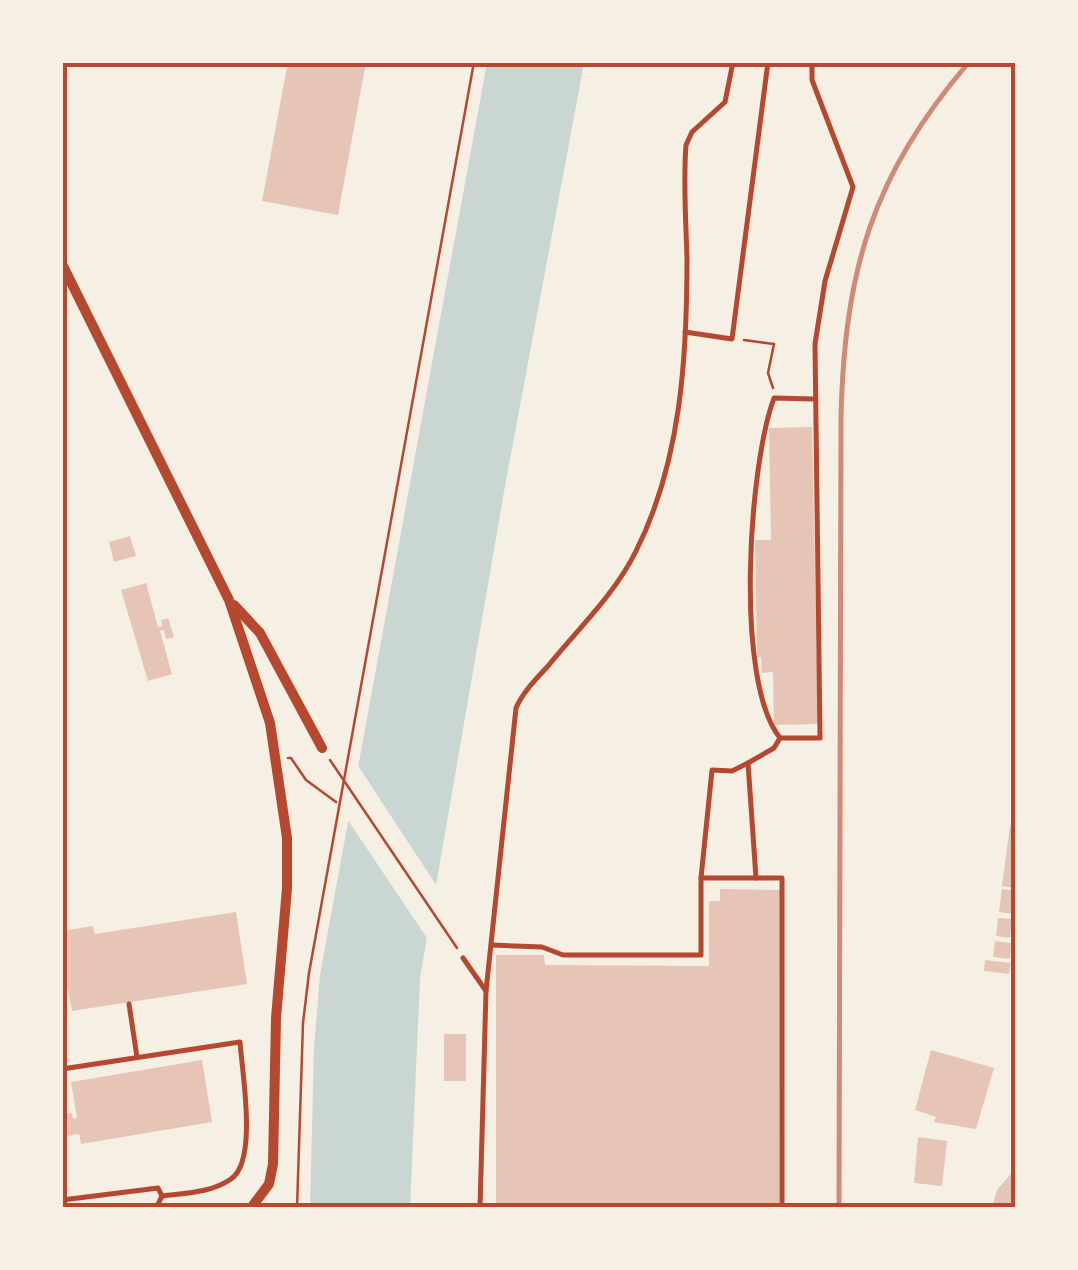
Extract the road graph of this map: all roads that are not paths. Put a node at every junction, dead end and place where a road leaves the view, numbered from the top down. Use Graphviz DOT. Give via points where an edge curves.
graph roads {
  1 [pos="733,62"];
  2 [pos="768,62"];
  3 [pos="812,62"];
  4 [pos="62,264"];
  5 [pos="685,332"];
  6 [pos="813,399"];
  7 [pos="228,600"];
  8 [pos="780,738"];
  9 [pos="322,748"];
  10 [pos="748,763"];
  11 [pos="702,878"];
  12 [pos="756,878"];
  13 [pos="492,946"];
  14 [pos="463,958"];
  15 [pos="486,991"];
  16 [pos="129,1004"];
  17 [pos="137,1057"];
  18 [pos="62,1069"];
  19 [pos="162,1196"];
  20 [pos="62,1200"];
  21 [pos="156,1208"];
  22 [pos="251,1208"];
  23 [pos="480,1208"];
  24 [pos="782,1208"];
  1 -- 5 [label="lane" via="725,102 686,144"];
  2 -- 5 [label="lane" via="732,339"];
  3 -- 6 [label="lane" via="812,80 853,187 819,309"];
  4 -- 7 [label="street"];
  5 -- 13 [label="lane" via="675,438 644,535 615,585 516,708"];
  6 -- 8 [label="lane" via="820,738"];
  6 -- 8 [label="lane" via="774,398 764,429 750,556 754,655 768,724"];
  7 -- 9 [label="street" via="260,632"];
  7 -- 22 [label="street" via="260,689 287,838 273,1164 269,1184"];
  8 -- 10 [label="lane"];
  10 -- 11 [label="lane" via="712,770"];
  10 -- 12 [label="lane"];
  11 -- 12 [label="lane"];
  11 -- 13 [label="lane" via="701,955 563,955 542,947"];
  12 -- 24 [label="lane" via="782,878"];
  13 -- 15 [label="lane"];
  14 -- 15 [label="lane"];
  15 -- 23 [label="lane"];
  16 -- 17 [label="lane"];
  17 -- 18 [label="lane"];
  17 -- 19 [label="lane" via="240,1042 246,1113 244,1158 235,1177 212,1189"];
  19 -- 20 [label="lane" via="158,1188 144,1187"];
  19 -- 21 [label="lane"];
}
